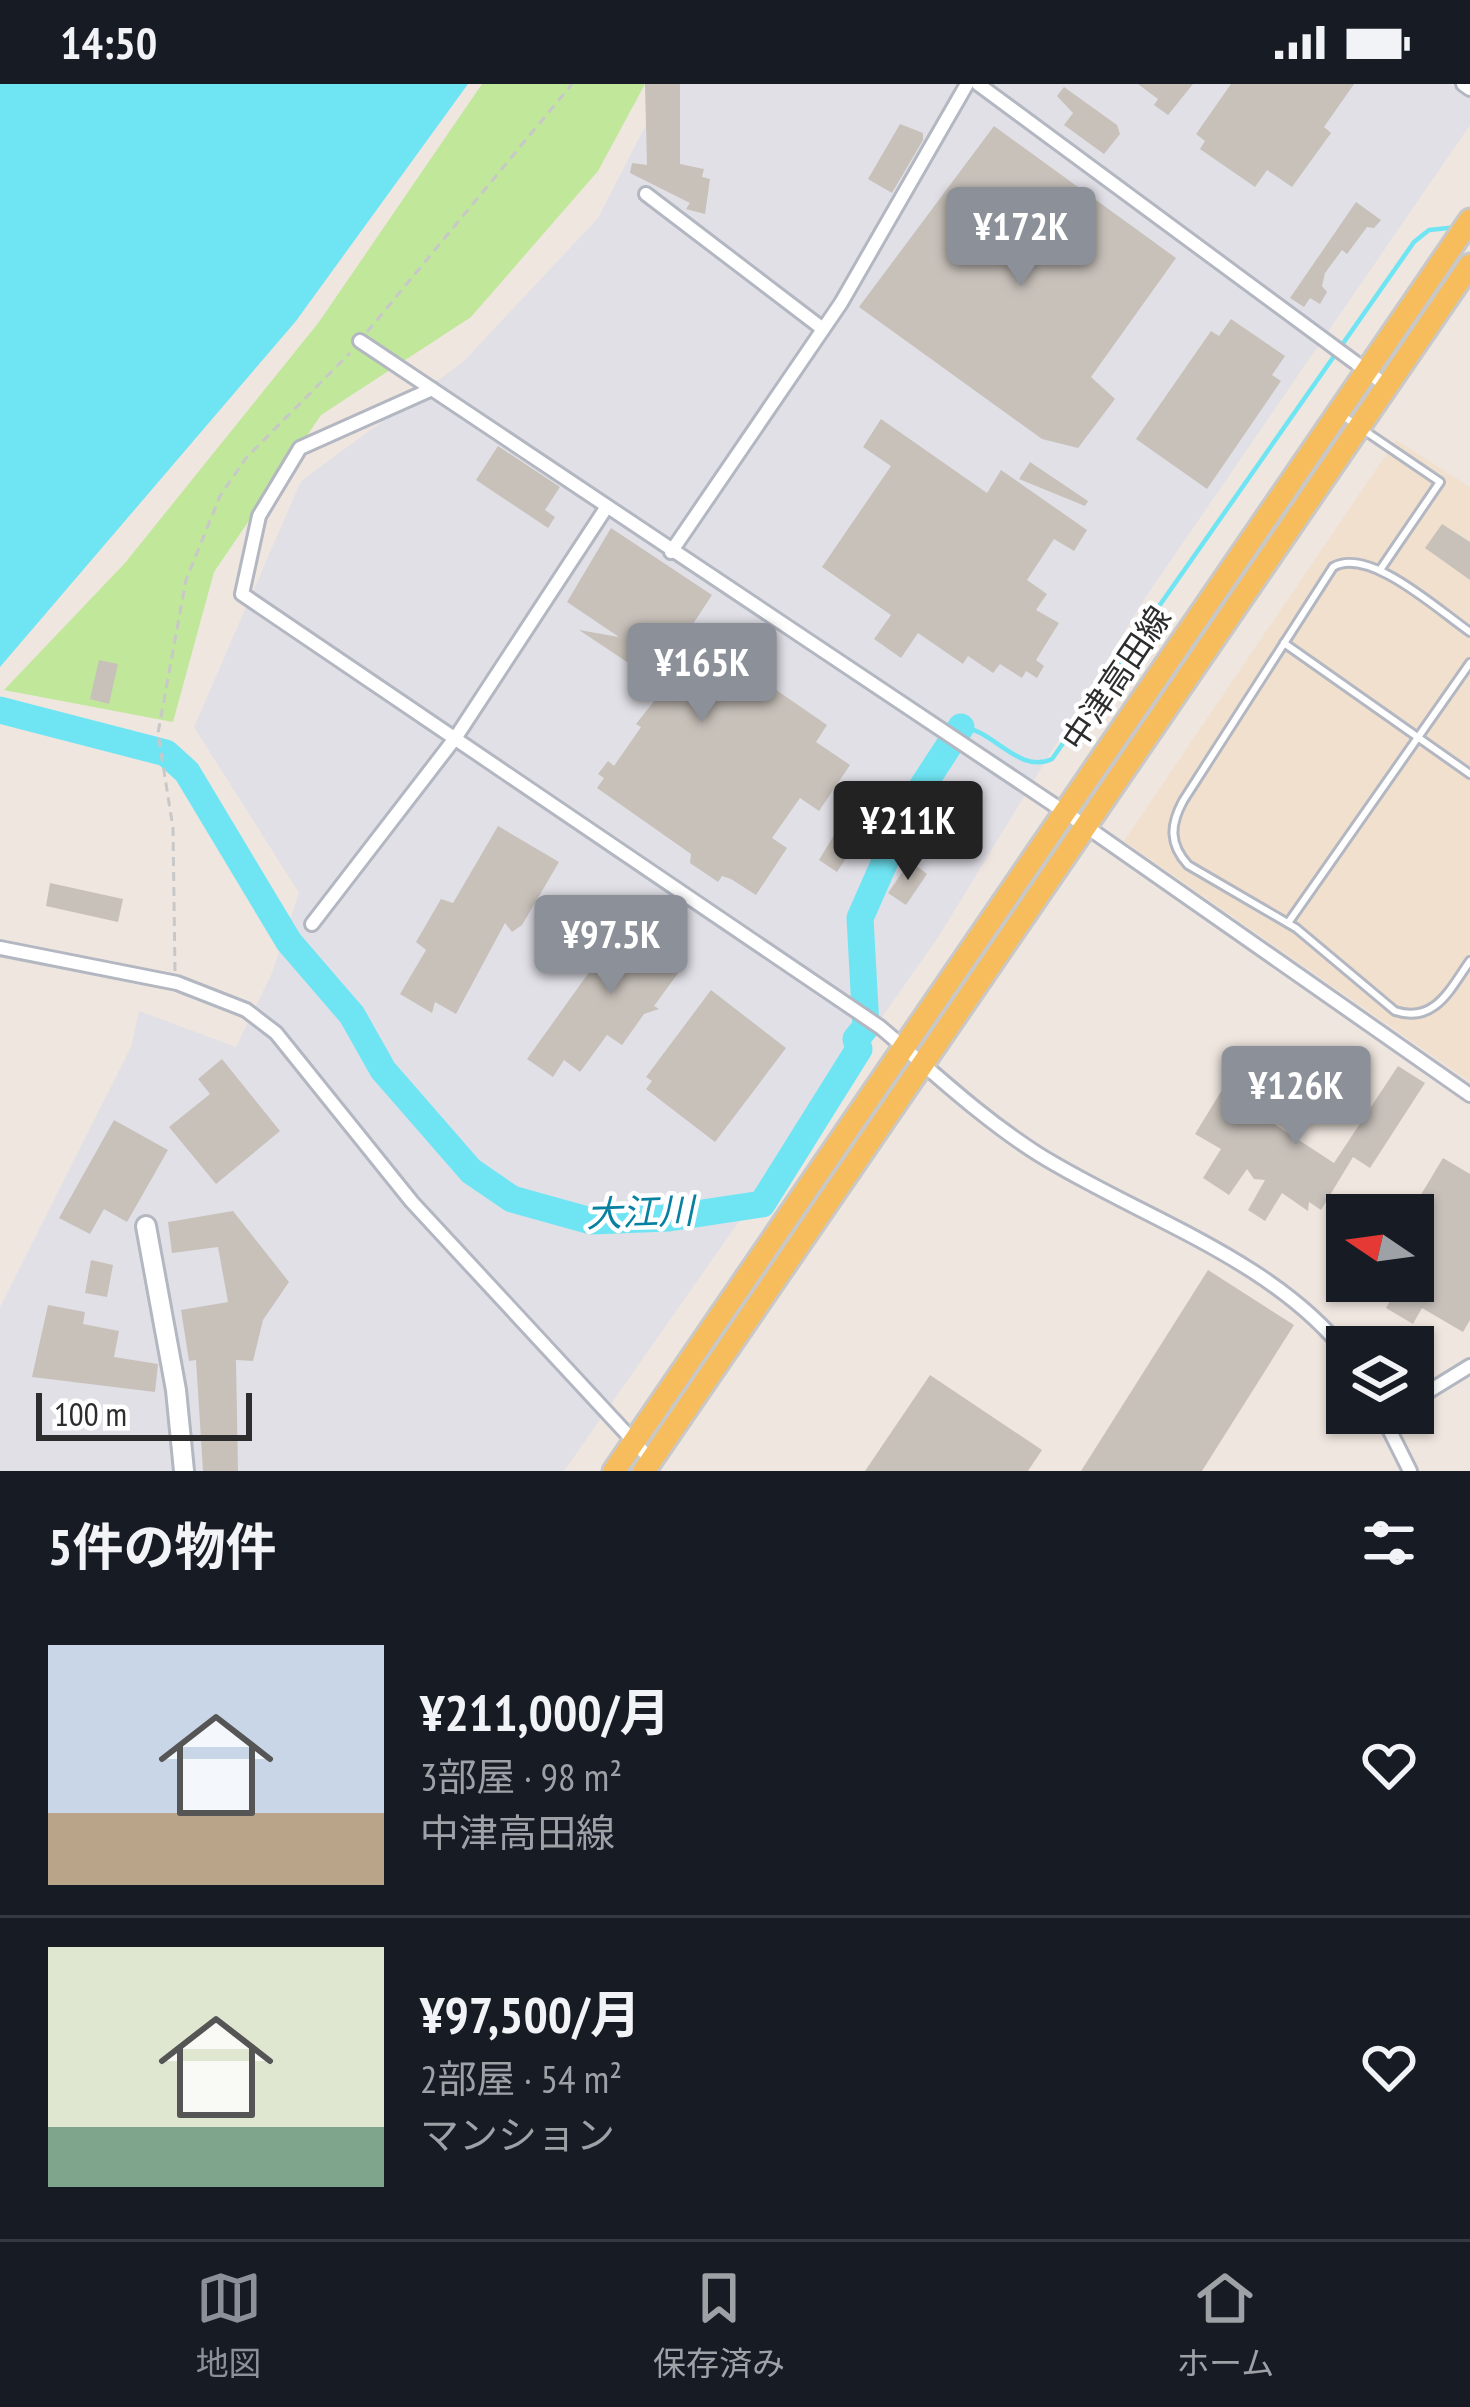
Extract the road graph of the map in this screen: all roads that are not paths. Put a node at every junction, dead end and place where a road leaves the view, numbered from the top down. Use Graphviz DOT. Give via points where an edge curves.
graph roads {
  1 [pos="967,84"];
  2 [pos="977,84"];
  3 [pos="646,194"];
  4 [pos="1470,220"];
  5 [pos="1470,265"];
  6 [pos="823,329"];
  7 [pos="360,340"];
  8 [pos="1366,371"];
  9 [pos="1387,386"];
  10 [pos="432,389"];
  11 [pos="1338,412"];
  12 [pos="1359,426"];
  13 [pos="606,508"];
  14 [pos="671,552"];
  15 [pos="1380,570"];
  16 [pos="1470,632"];
  17 [pos="1284,643"];
  18 [pos="1470,663"];
  19 [pos="456,736"];
  20 [pos="1418,737"];
  21 [pos="1470,774"];
  22 [pos="1064,812"];
  23 [pos="1084,825"];
  24 [pos="1288,923"];
  25 [pos="312,924"];
  26 [pos="0,948"];
  27 [pos="1470,961"];
  28 [pos="903,1047"];
  29 [pos="919,1064"];
  30 [pos="1470,1095"];
  31 [pos="146,1226"];
  32 [pos="1326,1335"];
  33 [pos="1470,1366"];
  34 [pos="1434,1388"];
  35 [pos="1394,1434"];
  36 [pos="632,1444"];
  37 [pos="648,1466"];
  38 [pos="184,1471"];
  39 [pos="614,1471"];
  40 [pos="1410,1471"];
  1 -- 6 [label="street"];
  2 -- 8 [label="street"];
  3 -- 6 [label="street"];
  4 -- 8 [label="main road, 中津高田線"];
  5 -- 9 [label="main road, 中津高田線"];
  6 -- 14 [label="street"];
  7 -- 10 [label="street"];
  8 -- 9 [label="street"];
  8 -- 11 [label="main road, 中津高田線"];
  9 -- 12 [label="main road, 中津高田線"];
  10 -- 13 [label="street"];
  10 -- 19 [label="street" via="300,448 259,516 242,594"];
  11 -- 12 [label="lane"];
  11 -- 22 [label="main road, 中津高田線"];
  12 -- 15 [label="lane" via="1440,482"];
  12 -- 23 [label="main road, 中津高田線"];
  13 -- 14 [label="street"];
  13 -- 19 [label="street"];
  14 -- 22 [label="street"];
  15 -- 16 [label="lane"];
  15 -- 17 [label="lane" via="1354,560 1333,567"];
  17 -- 20 [label="lane"];
  17 -- 24 [label="lane" via="1179,808 1173,836 1194,869"];
  18 -- 20 [label="lane"];
  19 -- 25 [label="street"];
  19 -- 28 [label="street"];
  20 -- 21 [label="lane"];
  20 -- 24 [label="lane"];
  22 -- 23 [label="street"];
  22 -- 28 [label="main road, 中津高田線"];
  23 -- 29 [label="main road, 中津高田線"];
  23 -- 30 [label="street"];
  24 -- 27 [label="lane" via="1407,1015 1441,1003"];
  26 -- 36 [label="street" via="177,983 246,1010 292,1048 412,1202"];
  28 -- 29 [label="street"];
  28 -- 36 [label="main road, 中津高田線"];
  29 -- 32 [label="street" via="1035,1152 1280,1292"];
  29 -- 37 [label="main road, 中津高田線"];
  31 -- 38 [label="street"];
  33 -- 34 [label="street"];
  35 -- 40 [label="street"];
  36 -- 37 [label="street"];
  36 -- 39 [label="main road, 中津高田線"];
}
